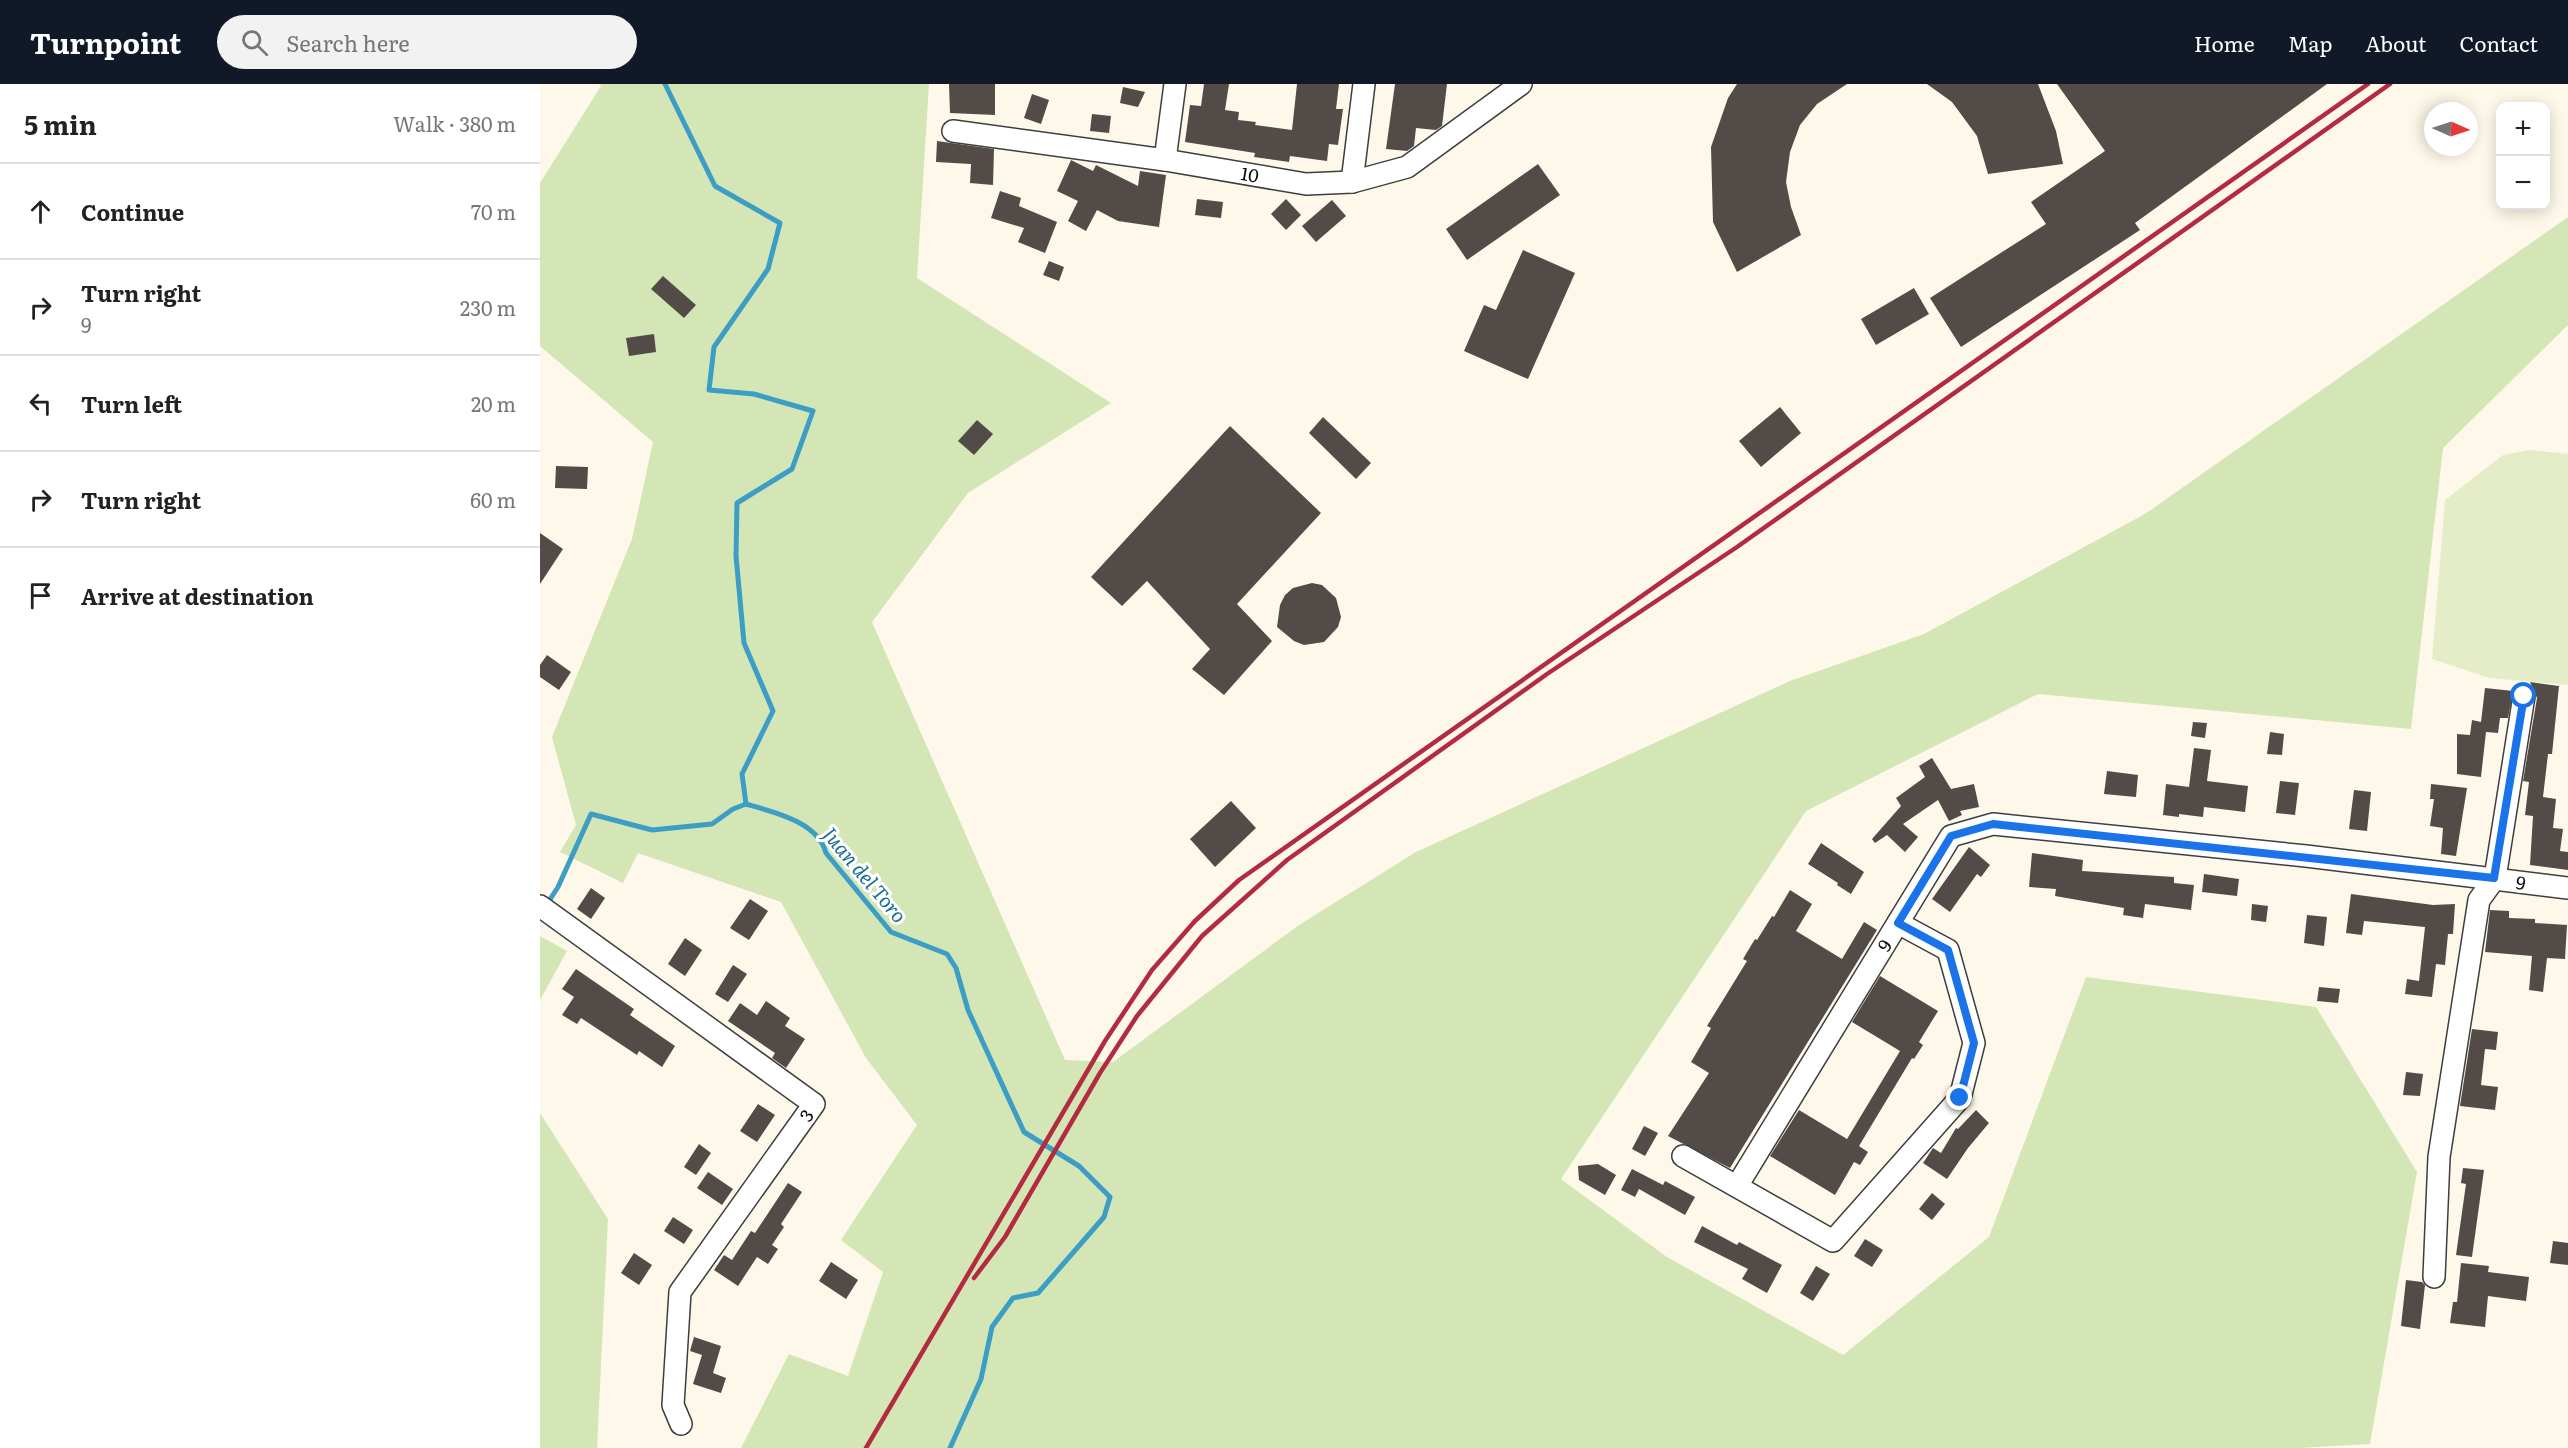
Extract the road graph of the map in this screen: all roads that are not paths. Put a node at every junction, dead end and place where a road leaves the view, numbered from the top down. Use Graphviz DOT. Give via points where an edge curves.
graph roads {
  1 [pos="1174,84"];
  2 [pos="1364,84"];
  3 [pos="1521,84"];
  4 [pos="953,131"];
  5 [pos="1165,160"];
  6 [pos="1352,182"];
  7 [pos="2524,696"];
  8 [pos="2494,878"];
  9 [pos="2568,888"];
  10 [pos="540,906"];
  11 [pos="1898,923"];
  12 [pos="1683,1156"];
  13 [pos="1737,1186"];
  14 [pos="2434,1277"];
  15 [pos="681,1424"];
  1 -- 5 [label="street"];
  2 -- 6 [label="street"];
  3 -- 6 [label="street, 10" via="1407,168"];
  4 -- 5 [label="street, 10"];
  5 -- 6 [label="street, 10" via="1306,184"];
  7 -- 8 [label="street"];
  8 -- 9 [label="street, 9"];
  8 -- 11 [label="street, 9" via="1993,824 1951,836"];
  8 -- 14 [label="street" via="2479,900 2439,1157"];
  10 -- 15 [label="street, 3" via="814,1104 680,1293 673,1405"];
  11 -- 13 [label="street, 9"];
  11 -- 13 [label="street" via="1948,950 1974,1043 1960,1098 1833,1241"];
  12 -- 13 [label="street"];
}
